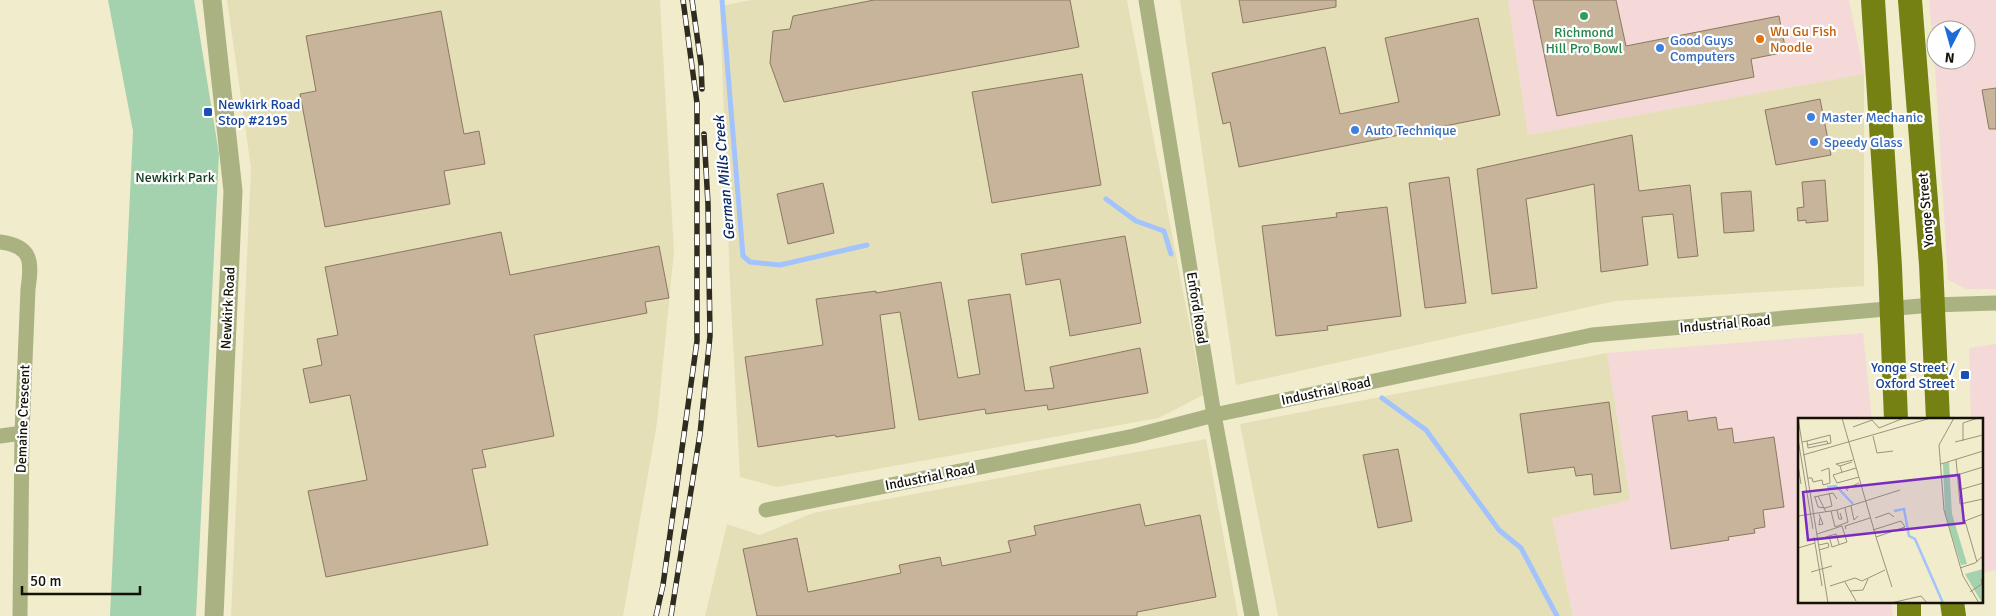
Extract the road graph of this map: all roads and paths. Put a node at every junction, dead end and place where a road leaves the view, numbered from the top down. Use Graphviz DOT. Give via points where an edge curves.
graph roads {
  1 [pos="212,0"];
  2 [pos="1146,0"];
  3 [pos="1873,0"];
  4 [pos="1910,0"];
  5 [pos="0,242"];
  6 [pos="1996,303"];
  7 [pos="1932,305"];
  8 [pos="1892,309"];
  9 [pos="1214,415"];
  10 [pos="1896,418"];
  11 [pos="1938,418"];
  12 [pos="22,433"];
  13 [pos="0,436"];
  14 [pos="766,510"];
  15 [pos="20,616"];
  16 [pos="214,616"];
  17 [pos="1252,616"];
  1 -- 16 [label="street, Newkirk Road" via="233,191"];
  2 -- 9 [label="street, Enford Road"];
  3 -- 8 [label="main road"];
  4 -- 7 [label="main road, Yonge Street"];
  5 -- 12 [label="street, Demaine Crescent" via="24,250 31,268"];
  6 -- 7 [label="street, Industrial Road"];
  7 -- 8 [label="street, Industrial Road"];
  7 -- 11 [label="main road, Yonge Street"];
  8 -- 9 [label="street, Industrial Road" via="1592,335"];
  8 -- 10 [label="main road"];
  9 -- 14 [label="street, Industrial Road" via="1134,436"];
  9 -- 17 [label="street, Enford Road"];
  12 -- 13 [label="street"];
  12 -- 15 [label="street, Demaine Crescent"];
}
